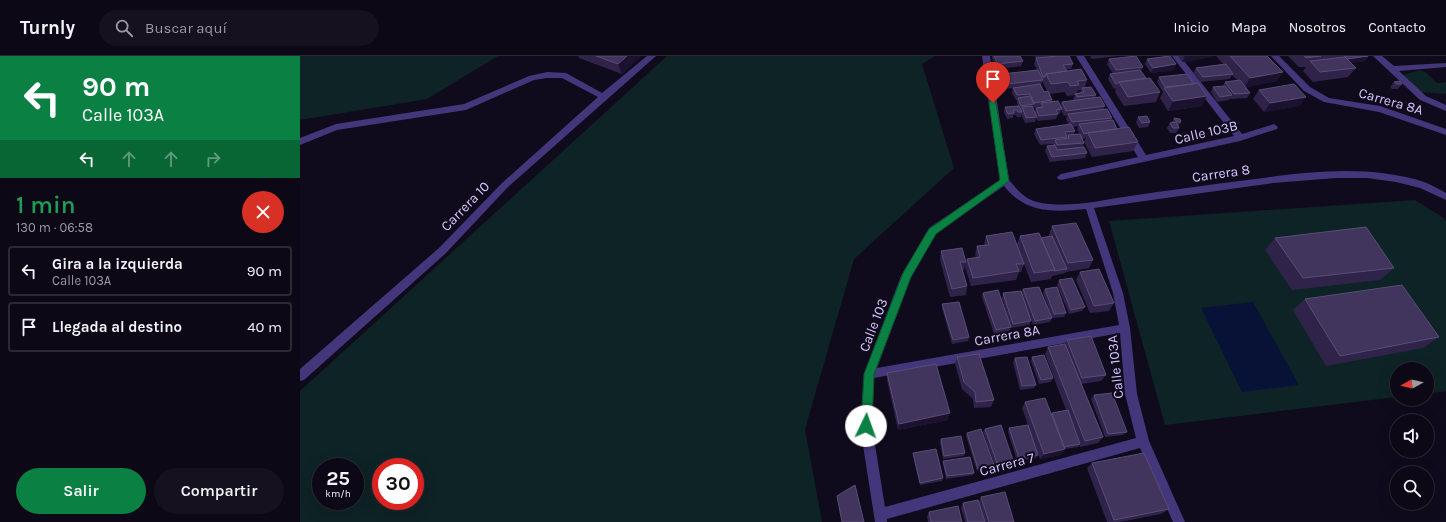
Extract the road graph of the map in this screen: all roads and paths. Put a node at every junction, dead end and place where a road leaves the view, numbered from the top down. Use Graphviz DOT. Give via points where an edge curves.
graph roads {
  1 [pos="652,56"];
  2 [pos="986,56"];
  3 [pos="1080,56"];
  4 [pos="1176,56"];
  5 [pos="1275,56"];
  6 [pos="1377,56"];
  7 [pos="1446,65"];
  8 [pos="1392,69"];
  9 [pos="603,97"];
  10 [pos="1446,108"];
  11 [pos="1274,127"];
  12 [pos="1446,132"];
  13 [pos="1240,138"];
  14 [pos="300,142"];
  15 [pos="1144,159"];
  16 [pos="1061,177"];
  17 [pos="1005,181"];
  18 [pos="1446,197"];
  19 [pos="1089,205"];
  20 [pos="1125,328"];
  21 [pos="869,374"];
  22 [pos="300,376"];
  23 [pos="1143,442"];
  24 [pos="880,518"];
  25 [pos="1179,522"];
  1 -- 9 [label="street, Carrera 10"];
  2 -- 17 [label="street"];
  3 -- 15 [label="street"];
  4 -- 13 [label="street"];
  5 -- 12 [label="street, Carrera 8A" via="1307,89 1327,100 1380,109"];
  6 -- 8 [label="street"];
  7 -- 8 [label="street"];
  8 -- 10 [label="street" via="1423,98"];
  9 -- 14 [label="street" via="563,75 547,75 532,78 466,107 336,127"];
  9 -- 22 [label="street, Carrera 10" via="505,185 442,252"];
  11 -- 13 [label="street, Calle 103B"];
  13 -- 15 [label="street, Calle 103B"];
  15 -- 16 [label="street, Calle 103B"];
  17 -- 19 [label="street, Carrera 8" via="1020,198 1033,205"];
  17 -- 21 [label="street, Calle 103" via="932,231 906,276"];
  18 -- 19 [label="street, Carrera 8" via="1414,182 1377,175 1302,176"];
  19 -- 20 [label="street, Calle 103A" via="1118,293"];
  20 -- 21 [label="street, Carrera 8A"];
  20 -- 23 [label="street, Calle 103A" via="1131,394"];
  21 -- 24 [label="street, Calle 103" via="866,426"];
  23 -- 24 [label="street, Carrera 7"];
  23 -- 25 [label="street, Calle 103A"];
}
